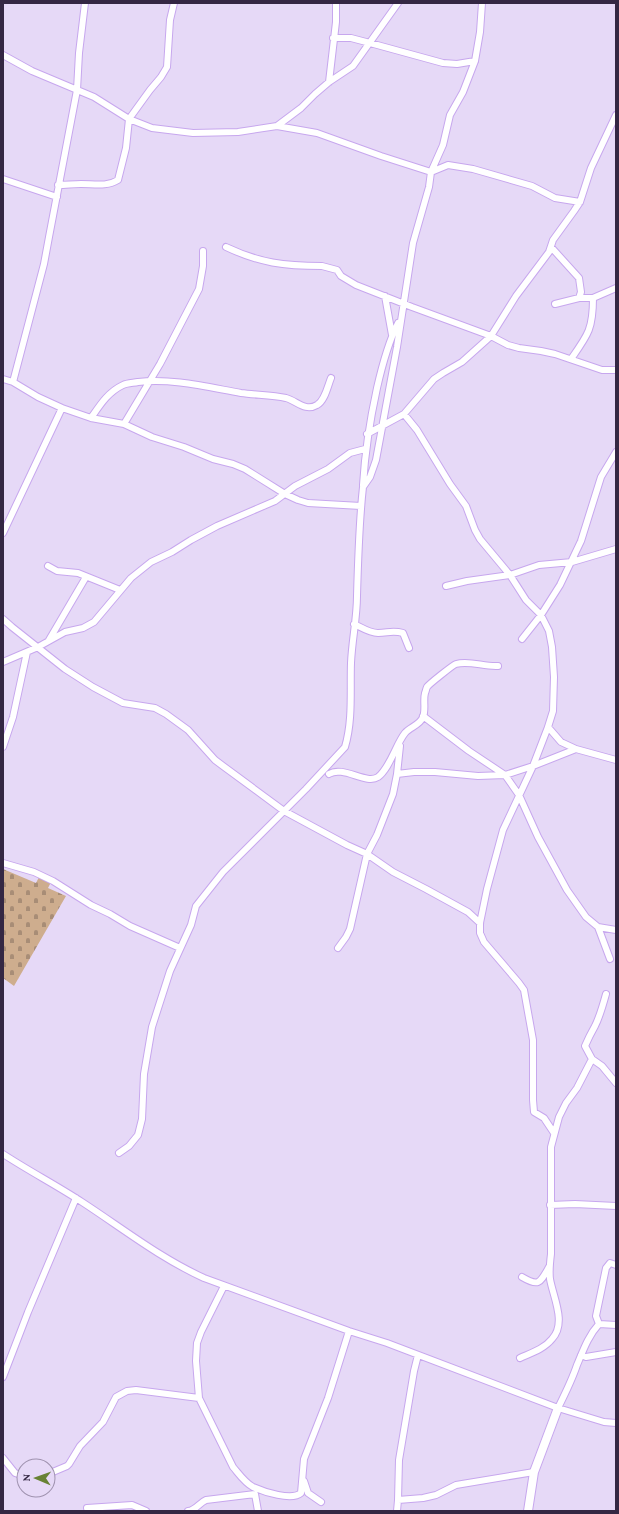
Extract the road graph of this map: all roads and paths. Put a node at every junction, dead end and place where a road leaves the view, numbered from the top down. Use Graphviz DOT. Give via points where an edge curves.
graph roads {
  1 [pos="85,3"];
  2 [pos="174,3"];
  3 [pos="336,3"];
  4 [pos="398,3"];
  5 [pos="482,3"];
  6 [pos="333,38"];
  7 [pos="370,42"];
  8 [pos="3,55"];
  9 [pos="475,61"];
  10 [pos="329,82"];
  11 [pos="77,90"];
  12 [pos="616,115"];
  13 [pos="129,119"];
  14 [pos="277,126"];
  15 [pos="431,172"];
  16 [pos="3,179"];
  17 [pos="58,185"];
  18 [pos="57,197"];
  19 [pos="580,202"];
  20 [pos="226,247"];
  21 [pos="552,247"];
  22 [pos="203,251"];
  23 [pos="616,288"];
  24 [pos="385,296"];
  25 [pos="579,298"];
  26 [pos="593,298"];
  27 [pos="402,303"];
  28 [pos="555,304"];
  29 [pos="400,320"];
  30 [pos="392,335"];
  31 [pos="491,336"];
  32 [pos="571,359"];
  33 [pos="616,370"];
  34 [pos="331,378"];
  35 [pos="3,379"];
  36 [pos="149,381"];
  37 [pos="13,382"];
  38 [pos="62,408"];
  39 [pos="404,414"];
  40 [pos="91,418"];
  41 [pos="124,424"];
  42 [pos="382,425"];
  43 [pos="368,434"];
  44 [pos="365,449"];
  45 [pos="616,452"];
  46 [pos="363,487"];
  47 [pos="285,494"];
  48 [pos="361,506"];
  49 [pos="3,533"];
  50 [pos="616,549"];
  51 [pos="572,562"];
  52 [pos="48,566"];
  53 [pos="510,575"];
  54 [pos="86,577"];
  55 [pos="446,586"];
  56 [pos="120,590"];
  57 [pos="541,615"];
  58 [pos="3,619"];
  59 [pos="354,624"];
  60 [pos="522,639"];
  61 [pos="49,640"];
  62 [pos="38,647"];
  63 [pos="409,648"];
  64 [pos="27,652"];
  65 [pos="3,662"];
  66 [pos="498,666"];
  67 [pos="423,716"];
  68 [pos="548,728"];
  69 [pos="400,742"];
  70 [pos="3,747"];
  71 [pos="576,749"];
  72 [pos="616,760"];
  73 [pos="532,766"];
  74 [pos="328,774"];
  75 [pos="397,774"];
  76 [pos="505,775"];
  77 [pos="519,795"];
  78 [pos="284,811"];
  79 [pos="367,854"];
  80 [pos="3,863"];
  81 [pos="480,923"];
  82 [pos="598,927"];
  83 [pos="616,930"];
  84 [pos="180,948"];
  85 [pos="338,948"];
  86 [pos="610,959"];
  87 [pos="606,994"];
  88 [pos="592,1059"];
  89 [pos="616,1083"];
  90 [pos="554,1133"];
  91 [pos="119,1153"];
  92 [pos="4,1156"];
  93 [pos="76,1198"];
  94 [pos="550,1205"];
  95 [pos="616,1206"];
  96 [pos="616,1265"];
  97 [pos="549,1267"];
  98 [pos="522,1277"];
  99 [pos="224,1286"];
  100 [pos="599,1324"];
  101 [pos="616,1325"];
  102 [pos="349,1332"];
  103 [pos="616,1352"];
  104 [pos="418,1355"];
  105 [pos="581,1355"];
  106 [pos="520,1358"];
  107 [pos="3,1377"];
  108 [pos="198,1398"];
  109 [pos="558,1408"];
  110 [pos="616,1423"];
  111 [pos="3,1458"];
  112 [pos="56,1470"];
  113 [pos="534,1472"];
  114 [pos="16,1473"];
  115 [pos="254,1487"];
  116 [pos="305,1492"];
  117 [pos="255,1494"];
  118 [pos="398,1500"];
  119 [pos="321,1502"];
  120 [pos="87,1508"];
  121 [pos="146,1511"];
  122 [pos="188,1511"];
  123 [pos="258,1511"];
  124 [pos="397,1511"];
  125 [pos="528,1511"];
  1 -- 11 [label="street"];
  2 -- 13 [label="street" via="170,20 167,67"];
  3 -- 6 [label="street"];
  4 -- 7 [label="street"];
  5 -- 9 [label="street"];
  6 -- 7 [label="street"];
  6 -- 10 [label="street"];
  7 -- 9 [label="street" via="443,63"];
  7 -- 10 [label="street" via="353,66"];
  8 -- 11 [label="street" via="32,71"];
  9 -- 15 [label="street" via="463,92 450,115 443,144"];
  10 -- 14 [label="street"];
  11 -- 13 [label="street" via="94,97"];
  11 -- 17 [label="street"];
  12 -- 19 [label="street" via="590,168"];
  13 -- 14 [label="street" via="152,128 193,133 238,132"];
  13 -- 17 [label="street" via="126,148 118,180 112,184"];
  14 -- 15 [label="street" via="317,134"];
  15 -- 19 [label="street" via="448,164 473,169 532,186 555,198"];
  15 -- 27 [label="street" via="412,243"];
  16 -- 18 [label="street"];
  17 -- 18 [label="street"];
  18 -- 37 [label="street" via="44,264"];
  19 -- 21 [label="street" via="553,240"];
  20 -- 24 [label="street" via="246,257 276,264 322,266 336,270 356,285"];
  21 -- 25 [label="street" via="579,278"];
  21 -- 31 [label="street"];
  22 -- 36 [label="street" via="199,289"];
  23 -- 26 [label="street"];
  24 -- 27 [label="street"];
  24 -- 30 [label="street"];
  25 -- 26 [label="street"];
  25 -- 28 [label="street"];
  26 -- 32 [label="street" via="593,316 588,334"];
  27 -- 29 [label="street"];
  27 -- 31 [label="street"];
  29 -- 30 [label="street"];
  29 -- 42 [label="street"];
  30 -- 43 [label="street" via="381,370"];
  31 -- 32 [label="street" via="508,345 541,350"];
  31 -- 39 [label="street" via="462,362 434,380"];
  32 -- 33 [label="street" via="602,370"];
  34 -- 36 [label="street" via="318,405 311,407 303,407 284,398 180,382"];
  35 -- 37 [label="street"];
  36 -- 40 [label="street" via="124,384 112,391"];
  36 -- 41 [label="street"];
  37 -- 38 [label="street"];
  38 -- 40 [label="street"];
  38 -- 49 [label="street"];
  39 -- 42 [label="street"];
  39 -- 53 [label="street" via="466,506 474,530"];
  40 -- 41 [label="street"];
  41 -- 47 [label="street" via="152,437 245,469"];
  42 -- 43 [label="street"];
  42 -- 46 [label="street" via="374,467"];
  43 -- 44 [label="street"];
  44 -- 46 [label="street"];
  44 -- 47 [label="street" via="354,451"];
  45 -- 51 [label="street" via="601,477"];
  46 -- 48 [label="street"];
  47 -- 48 [label="street" via="308,503"];
  47 -- 56 [label="street" via="275,501 217,526 151,562"];
  48 -- 59 [label="street"];
  50 -- 51 [label="street"];
  51 -- 53 [label="street" via="538,565"];
  51 -- 57 [label="street" via="552,601"];
  52 -- 54 [label="street" via="57,571 73,572"];
  53 -- 55 [label="street"];
  53 -- 57 [label="street" via="526,600"];
  54 -- 56 [label="street"];
  54 -- 61 [label="street"];
  56 -- 61 [label="street" via="94,622"];
  57 -- 60 [label="street"];
  57 -- 68 [label="street" via="549,631 554,677 553,711"];
  58 -- 62 [label="street"];
  59 -- 63 [label="street" via="372,632 403,633"];
  59 -- 78 [label="street" via="348,739 345,747"];
  61 -- 62 [label="street"];
  62 -- 64 [label="street"];
  62 -- 78 [label="street" via="78,678 123,703 155,708 166,714 188,730 215,760"];
  64 -- 65 [label="street"];
  64 -- 70 [label="street" via="13,717"];
  66 -- 67 [label="street" via="467,663 452,666 427,687"];
  67 -- 69 [label="street" via="406,732"];
  67 -- 76 [label="street"];
  68 -- 71 [label="street" via="561,742"];
  68 -- 73 [label="street"];
  69 -- 74 [label="street" via="376,778 337,771"];
  69 -- 75 [label="street"];
  71 -- 72 [label="street"];
  71 -- 73 [label="street"];
  73 -- 76 [label="street"];
  73 -- 77 [label="street"];
  75 -- 76 [label="street" via="435,772 478,776"];
  75 -- 79 [label="street" via="388,808"];
  76 -- 77 [label="street"];
  77 -- 81 [label="street" via="503,830"];
  77 -- 82 [label="street" via="567,890 586,917"];
  78 -- 79 [label="street"];
  78 -- 84 [label="street" via="224,872 196,906 191,925"];
  79 -- 81 [label="street" via="392,872 468,912"];
  79 -- 85 [label="street" via="350,929"];
  80 -- 84 [label="street" via="54,881 130,926"];
  81 -- 90 [label="street" via="480,933 484,942 524,990 533,1040 534,1112 544,1118"];
  82 -- 83 [label="street"];
  82 -- 86 [label="street"];
  84 -- 91 [label="street" via="152,1027 138,1135"];
  87 -- 88 [label="street" via="600,1015 585,1046"];
  88 -- 89 [label="street" via="602,1066"];
  88 -- 90 [label="street" via="566,1103"];
  90 -- 94 [label="street" via="551,1147"];
  92 -- 93 [label="street"];
  93 -- 99 [label="street" via="143,1245 182,1268"];
  93 -- 107 [label="street"];
  94 -- 95 [label="street"];
  94 -- 97 [label="street"];
  96 -- 100 [label="street" via="610,1264 606,1268 596,1316"];
  97 -- 98 [label="street" via="538,1283"];
  97 -- 106 [label="street" via="558,1316 557,1333 537,1351"];
  99 -- 102 [label="street"];
  99 -- 108 [label="street" via="208,1315 197,1343"];
  100 -- 101 [label="street"];
  100 -- 105 [label="street" via="593,1330"];
  102 -- 104 [label="street"];
  102 -- 116 [label="street" via="328,1398 305,1455 302,1468"];
  103 -- 105 [label="street" via="586,1357"];
  104 -- 109 [label="street"];
  104 -- 118 [label="street" via="399,1460"];
  105 -- 109 [label="street"];
  108 -- 112 [label="street" via="136,1390 121,1393 113,1402 103,1422 80,1446 69,1464"];
  108 -- 115 [label="street" via="233,1467"];
  109 -- 110 [label="street" via="604,1422"];
  109 -- 113 [label="street"];
  111 -- 114 [label="street"];
  113 -- 118 [label="street" via="456,1485 421,1499"];
  113 -- 125 [label="street"];
  115 -- 116 [label="street" via="288,1497"];
  115 -- 117 [label="street"];
  116 -- 119 [label="street"];
  117 -- 122 [label="street" via="206,1500 194,1510"];
  117 -- 123 [label="street"];
  118 -- 124 [label="street"];
  120 -- 121 [label="street" via="132,1505"];
}
